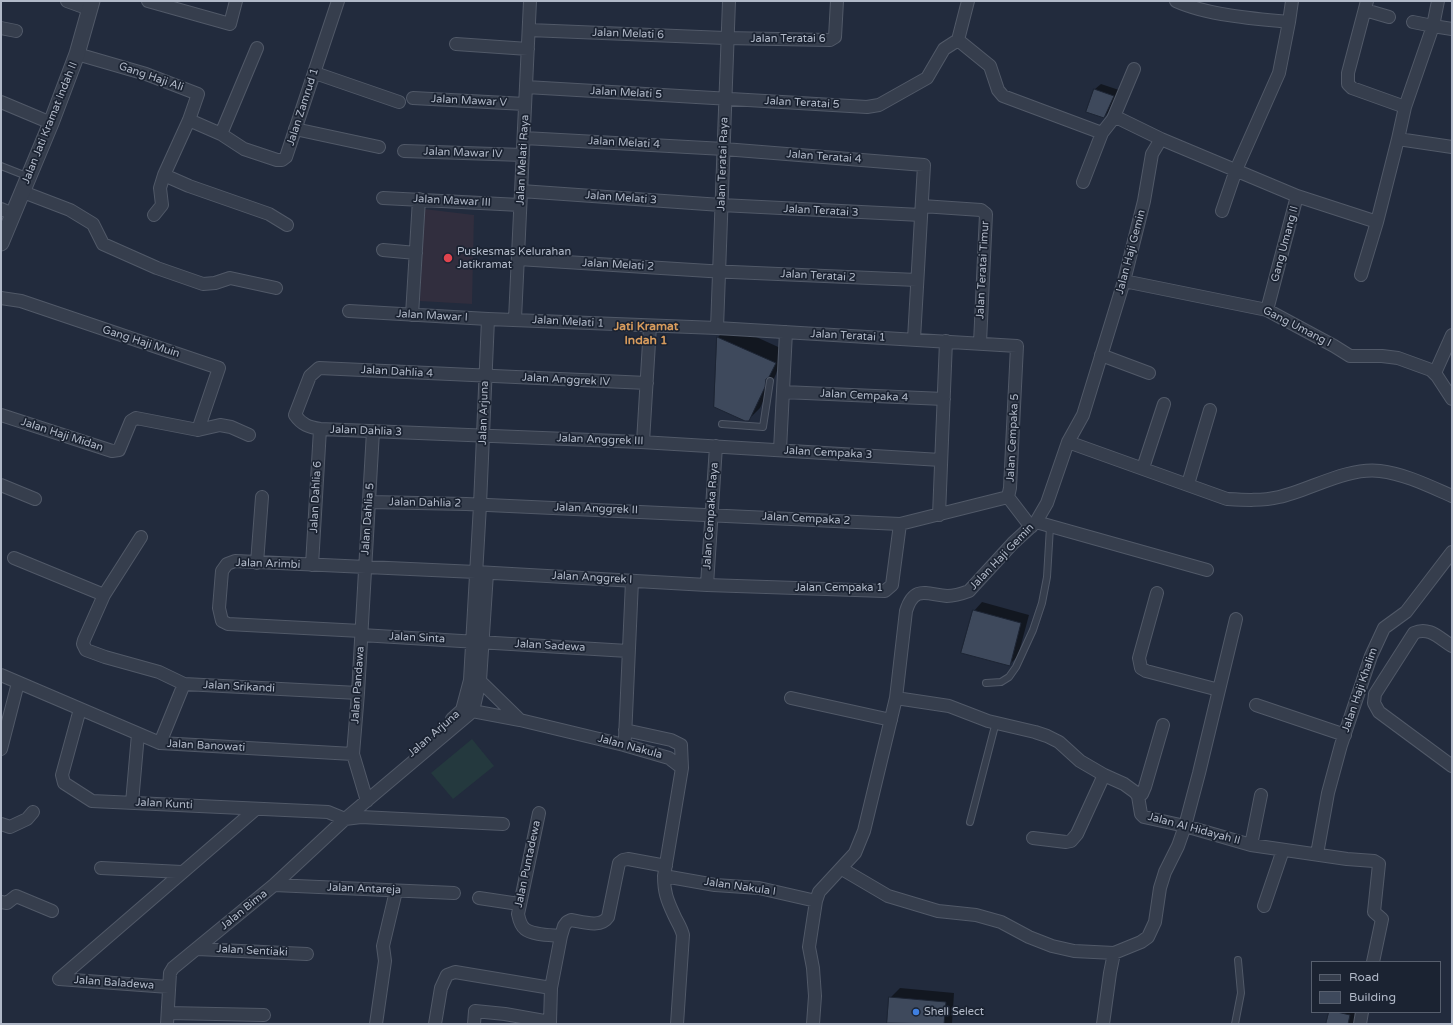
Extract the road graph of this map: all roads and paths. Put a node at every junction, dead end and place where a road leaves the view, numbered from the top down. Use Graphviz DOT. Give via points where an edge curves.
graph roads {
  1 [pos="67,1"];
  2 [pos="148,1"];
  3 [pos="236,1"];
  4 [pos="338,1"];
  5 [pos="530,1"];
  6 [pos="729,1"];
  7 [pos="837,1"];
  8 [pos="968,1"];
  9 [pos="1176,1"];
  10 [pos="1292,1"];
  11 [pos="1438,1"];
  12 [pos="91,5"];
  13 [pos="1366,5"];
  14 [pos="1389,17"];
  15 [pos="1289,22"];
  16 [pos="1413,22"];
  17 [pos="1433,26"];
  18 [pos="1,28"];
  19 [pos="1452,29"];
  20 [pos="529,30"];
  21 [pos="16,31"];
  22 [pos="728,38"];
  23 [pos="958,40"];
  24 [pos="456,44"];
  25 [pos="257,48"];
  26 [pos="528,49"];
  27 [pos="77,54"];
  28 [pos="1134,69"];
  29 [pos="314,73"];
  30 [pos="526,87"];
  31 [pos="413,98"];
  32 [pos="726,99"];
  33 [pos="1,102"];
  34 [pos="399,102"];
  35 [pos="525,104"];
  36 [pos="1405,108"];
  37 [pos="1113,119"];
  38 [pos="189,120"];
  39 [pos="51,123"];
  40 [pos="295,129"];
  41 [pos="1102,133"];
  42 [pos="221,134"];
  43 [pos="524,138"];
  44 [pos="1161,139"];
  45 [pos="1398,139"];
  46 [pos="379,147"];
  47 [pos="1452,147"];
  48 [pos="724,149"];
  49 [pos="404,151"];
  50 [pos="523,155"];
  51 [pos="1,166"];
  52 [pos="1236,170"];
  53 [pos="164,175"];
  54 [pos="29,177"];
  55 [pos="1083,182"];
  56 [pos="521,191"];
  57 [pos="23,192"];
  58 [pos="1297,196"];
  59 [pos="383,198"];
  60 [pos="419,199"];
  61 [pos="520,205"];
  62 [pos="722,205"];
  63 [pos="7,211"];
  64 [pos="922,211"];
  65 [pos="1222,211"];
  66 [pos="154,215"];
  67 [pos="1377,222"];
  68 [pos="287,226"];
  69 [pos="1,243"];
  70 [pos="383,250"];
  71 [pos="416,253"];
  72 [pos="518,259"];
  73 [pos="719,271"];
  74 [pos="1360,275"];
  75 [pos="917,280"];
  76 [pos="1124,281"];
  77 [pos="276,288"];
  78 [pos="1,298"];
  79 [pos="1267,310"];
  80 [pos="349,312"];
  81 [pos="412,315"];
  82 [pos="488,319"];
  83 [pos="515,319"];
  84 [pos="650,326"];
  85 [pos="717,328"];
  86 [pos="786,332"];
  87 [pos="1452,335"];
  88 [pos="914,339"];
  89 [pos="946,341"];
  90 [pos="980,343"];
  91 [pos="1101,355"];
  92 [pos="1149,373"];
  93 [pos="1434,373"];
  94 [pos="310,376"];
  95 [pos="486,376"];
  96 [pos="770,381"];
  97 [pos="647,383"];
  98 [pos="783,392"];
  99 [pos="944,399"];
  100 [pos="1452,399"];
  101 [pos="1164,404"];
  102 [pos="768,405"];
  103 [pos="783,405"];
  104 [pos="1210,410"];
  105 [pos="1,415"];
  106 [pos="722,424"];
  107 [pos="320,429"];
  108 [pos="198,430"];
  109 [pos="373,431"];
  110 [pos="249,435"];
  111 [pos="484,435"];
  112 [pos="643,442"];
  113 [pos="1068,442"];
  114 [pos="716,446"];
  115 [pos="780,450"];
  116 [pos="941,460"];
  117 [pos="1143,468"];
  118 [pos="1188,484"];
  119 [pos="1,486"];
  120 [pos="1452,496"];
  121 [pos="262,497"];
  122 [pos="1008,497"];
  123 [pos="35,499"];
  124 [pos="370,502"];
  125 [pos="480,505"];
  126 [pos="711,514"];
  127 [pos="939,515"];
  128 [pos="900,524"];
  129 [pos="1033,525"];
  130 [pos="1050,527"];
  131 [pos="141,537"];
  132 [pos="1452,552"];
  133 [pos="14,558"];
  134 [pos="257,563"];
  135 [pos="312,565"];
  136 [pos="365,567"];
  137 [pos="1207,570"];
  138 [pos="482,572"];
  139 [pos="632,581"];
  140 [pos="707,585"];
  141 [pos="1157,593"];
  142 [pos="104,595"];
  143 [pos="1236,619"];
  144 [pos="361,633"];
  145 [pos="477,642"];
  146 [pos="1452,646"];
  147 [pos="628,651"];
  148 [pos="1,675"];
  149 [pos="475,680"];
  150 [pos="18,683"];
  151 [pos="184,684"];
  152 [pos="986,684"];
  153 [pos="1219,690"];
  154 [pos="358,693"];
  155 [pos="791,698"];
  156 [pos="896,698"];
  157 [pos="1256,705"];
  158 [pos="80,709"];
  159 [pos="468,710"];
  160 [pos="520,720"];
  161 [pos="890,720"];
  162 [pos="996,722"];
  163 [pos="1163,725"];
  164 [pos="626,730"];
  165 [pos="138,734"];
  166 [pos="1345,735"];
  167 [pos="160,743"];
  168 [pos="624,745"];
  169 [pos="1,749"];
  170 [pos="353,754"];
  171 [pos="1452,766"];
  172 [pos="682,768"];
  173 [pos="1104,775"];
  174 [pos="1261,795"];
  175 [pos="1138,796"];
  176 [pos="366,797"];
  177 [pos="132,803"];
  178 [pos="256,809"];
  179 [pos="355,811"];
  180 [pos="33,812"];
  181 [pos="539,813"];
  182 [pos="345,819"];
  183 [pos="970,822"];
  184 [pos="1,824"];
  185 [pos="503,824"];
  186 [pos="1185,826"];
  187 [pos="1033,838"];
  188 [pos="1251,845"];
  189 [pos="1283,850"];
  190 [pos="1317,854"];
  191 [pos="101,868"];
  192 [pos="842,868"];
  193 [pos="665,871"];
  194 [pos="182,872"];
  195 [pos="274,885"];
  196 [pos="396,891"];
  197 [pos="454,893"];
  198 [pos="479,898"];
  199 [pos="816,901"];
  200 [pos="1,902"];
  201 [pos="520,904"];
  202 [pos="1264,906"];
  203 [pos="52,910"];
  204 [pos="561,936"];
  205 [pos="196,948"];
  206 [pos="1114,953"];
  207 [pos="307,954"];
  208 [pos="1238,960"];
  209 [pos="1373,961"];
  210 [pos="169,987"];
  211 [pos="551,988"];
  212 [pos="1362,1013"];
  213 [pos="264,1015"];
  214 [pos="168,1018"];
  215 [pos="550,1023"];
  216 [pos="376,1024"];
  217 [pos="435,1024"];
  218 [pos="474,1024"];
  219 [pos="678,1024"];
  220 [pos="813,1024"];
  221 [pos="1103,1024"];
  222 [pos="1235,1024"];
  223 [pos="1360,1024"];
  1 -- 12 [label="street"];
  2 -- 3 [label="street" via="230,24"];
  4 -- 29 [label="street, Jalan Zamrud 1"];
  5 -- 20 [label="street, Jalan Melati Raya"];
  6 -- 22 [label="street, Jalan Teratai Raya"];
  7 -- 22 [label="street, Jalan Teratai 6" via="835,37 830,40"];
  8 -- 23 [label="street"];
  9 -- 15 [label="street" via="1226,14"];
  10 -- 15 [label="street"];
  11 -- 17 [label="street"];
  12 -- 27 [label="street, Jalan Jati Kramat Indah II"];
  13 -- 14 [label="street"];
  13 -- 36 [label="street" via="1348,73 1348,84 1352,88"];
  15 -- 52 [label="street" via="1279,73"];
  16 -- 17 [label="street"];
  17 -- 19 [label="street"];
  17 -- 36 [label="street"];
  18 -- 21 [label="street"];
  20 -- 22 [label="street, Jalan Melati 6"];
  20 -- 26 [label="street, Jalan Melati Raya"];
  22 -- 32 [label="street, Jalan Teratai Raya"];
  23 -- 32 [label="street, Jalan Teratai 5" via="944,49 927,78 879,105"];
  23 -- 41 [label="street" via="990,66 998,90 1003,96"];
  24 -- 26 [label="street"];
  25 -- 42 [label="street"];
  26 -- 30 [label="street, Jalan Melati Raya"];
  27 -- 38 [label="street, Gang Haji Ali" via="146,74 198,94"];
  27 -- 39 [label="street, Jalan Jati Kramat Indah II"];
  28 -- 37 [label="street"];
  29 -- 34 [label="street"];
  29 -- 40 [label="street, Jalan Zamrud 1"];
  30 -- 32 [label="street, Jalan Melati 5"];
  30 -- 35 [label="street, Jalan Melati Raya"];
  31 -- 35 [label="street, Jalan Mawar V"];
  32 -- 48 [label="street, Jalan Teratai Raya"];
  33 -- 39 [label="street"];
  35 -- 43 [label="street, Jalan Melati Raya"];
  36 -- 45 [label="street"];
  37 -- 41 [label="street"];
  37 -- 44 [label="street" via="1120,119"];
  38 -- 42 [label="street, Jalan Zamrud 1"];
  38 -- 53 [label="street"];
  39 -- 54 [label="street, Jalan Jati Kramat Indah II"];
  40 -- 42 [label="street, Jalan Zamrud 1" via="286,157 282,160 244,149"];
  40 -- 46 [label="street"];
  41 -- 55 [label="street"];
  43 -- 48 [label="street, Jalan Melati 4"];
  43 -- 50 [label="street, Jalan Melati Raya"];
  44 -- 52 [label="street"];
  44 -- 76 [label="street, Jalan Haji Gemin" via="1152,154 1144,201"];
  45 -- 47 [label="street"];
  45 -- 67 [label="street"];
  48 -- 62 [label="street, Jalan Teratai Raya"];
  48 -- 64 [label="street, Jalan Teratai 4" via="924,165"];
  49 -- 50 [label="street, Jalan Mawar IV"];
  50 -- 56 [label="street, Jalan Melati Raya"];
  51 -- 54 [label="lane"];
  52 -- 58 [label="street, Gang Umang II"];
  52 -- 65 [label="street"];
  53 -- 66 [label="street" via="160,188 162,205"];
  53 -- 68 [label="street" via="269,214"];
  54 -- 57 [label="street, Jalan Jati Kramat Indah II"];
  56 -- 61 [label="street, Jalan Melati Raya"];
  56 -- 62 [label="street, Jalan Melati 3"];
  57 -- 63 [label="street, Jalan Jati Kramat Indah II"];
  57 -- 77 [label="street" via="70,210 92,224 103,244 157,268 203,284 230,278"];
  58 -- 67 [label="street"];
  58 -- 79 [label="street, Gang Umang II"];
  59 -- 60 [label="street, Jalan Mawar III"];
  60 -- 61 [label="street, Jalan Mawar III"];
  60 -- 71 [label="street"];
  61 -- 72 [label="street, Jalan Melati Raya"];
  62 -- 64 [label="street, Jalan Teratai 3"];
  62 -- 73 [label="street, Jalan Teratai Raya"];
  63 -- 69 [label="street, Jalan Jati Kramat Indah II"];
  64 -- 75 [label="street"];
  64 -- 90 [label="street, Jalan Teratai Timur" via="981,210 986,214"];
  67 -- 74 [label="street"];
  70 -- 71 [label="street"];
  71 -- 81 [label="street"];
  72 -- 73 [label="street, Jalan Melati 2"];
  72 -- 83 [label="street, Jalan Melati Raya"];
  73 -- 75 [label="street, Jalan Teratai 2"];
  73 -- 85 [label="street, Jalan Teratai Raya"];
  75 -- 88 [label="street"];
  76 -- 79 [label="street, Gang Umang I"];
  76 -- 91 [label="street, Jalan Haji Gemin"];
  78 -- 108 [label="street, Gang Haji Muin" via="21,301 219,368"];
  79 -- 93 [label="street, Gang Umang I" via="1350,356 1398,358"];
  80 -- 81 [label="street, Jalan Mawar I"];
  81 -- 82 [label="street, Jalan Mawar I"];
  82 -- 83 [label="street, Jalan Mawar I"];
  82 -- 95 [label="street, Jalan Arjuna"];
  83 -- 84 [label="street, Jalan Melati 1"];
  84 -- 85 [label="street, Jalan Melati 1"];
  84 -- 97 [label="street"];
  85 -- 86 [label="street, Jalan Teratai 1"];
  86 -- 88 [label="street, Jalan Teratai 1"];
  86 -- 98 [label="street"];
  87 -- 93 [label="street"];
  88 -- 89 [label="street, Jalan Teratai 1"];
  89 -- 90 [label="street, Jalan Teratai 1"];
  89 -- 99 [label="street"];
  90 -- 122 [label="street, Jalan Cempaka 5" via="1017,346"];
  91 -- 92 [label="street"];
  91 -- 113 [label="street, Jalan Haji Gemin" via="1083,415"];
  93 -- 100 [label="street, Gang Umang I"];
  94 -- 95 [label="street, Jalan Dahlia 4" via="319,368"];
  94 -- 107 [label="street, Jalan Dahlia 3" via="295,415 307,426"];
  95 -- 97 [label="street, Jalan Anggrek IV"];
  95 -- 111 [label="street, Jalan Arjuna"];
  96 -- 102 [label="lane"];
  97 -- 112 [label="street"];
  98 -- 99 [label="street, Jalan Cempaka 4"];
  98 -- 103 [label="street"];
  99 -- 116 [label="street"];
  101 -- 117 [label="street"];
  102 -- 103 [label="lane"];
  102 -- 106 [label="lane" via="763,427"];
  103 -- 115 [label="street"];
  104 -- 118 [label="street"];
  105 -- 108 [label="street, Jalan Haji Midan" via="112,451 119,450 131,421 136,418"];
  107 -- 109 [label="street, Jalan Dahlia 3"];
  107 -- 135 [label="street, Jalan Dahlia 6"];
  108 -- 110 [label="street" via="220,425"];
  109 -- 111 [label="street, Jalan Dahlia 3"];
  109 -- 124 [label="street, Jalan Dahlia 5"];
  111 -- 112 [label="street, Jalan Anggrek III"];
  111 -- 125 [label="street, Jalan Arjuna"];
  112 -- 114 [label="street, Jalan Anggrek III"];
  113 -- 117 [label="street"];
  113 -- 129 [label="street, Jalan Haji Gemin" via="1047,503"];
  114 -- 115 [label="street, Jalan Cempaka 3"];
  114 -- 126 [label="street, Jalan Cempaka Raya"];
  115 -- 116 [label="street, Jalan Cempaka 3"];
  116 -- 127 [label="street"];
  117 -- 118 [label="street"];
  118 -- 120 [label="street" via="1227,499 1253,500 1280,497 1360,472 1379,471 1415,480"];
  119 -- 123 [label="street"];
  121 -- 134 [label="street"];
  122 -- 127 [label="street, Jalan Cempaka 5"];
  122 -- 129 [label="street"];
  124 -- 125 [label="street, Jalan Dahlia 2"];
  124 -- 136 [label="street, Jalan Dahlia 5"];
  125 -- 126 [label="street, Jalan Anggrek II"];
  125 -- 138 [label="street, Jalan Arjuna"];
  126 -- 128 [label="street, Jalan Cempaka 2"];
  126 -- 140 [label="street, Jalan Cempaka Raya"];
  127 -- 128 [label="street"];
  128 -- 140 [label="street, Jalan Cempaka 1" via="892,585 885,590"];
  129 -- 130 [label="street"];
  129 -- 156 [label="street, Jalan Haji Gemin" via="969,591 948,596 926,592 916,594 909,602"];
  130 -- 137 [label="street"];
  130 -- 152 [label="lane" via="1047,577 1033,630 1009,677 1001,682"];
  131 -- 142 [label="street"];
  132 -- 166 [label="street, Jalan Haji Khalim" via="1406,612 1384,628 1371,656"];
  133 -- 142 [label="street"];
  134 -- 135 [label="street, Jalan Arimbi"];
  134 -- 144 [label="street, Jalan Arimbi" via="235,562 227,564 222,571 219,608 222,621 228,624"];
  135 -- 136 [label="street, Jalan Arimbi"];
  136 -- 138 [label="street, Jalan Dahlia 5"];
  136 -- 144 [label="street, Jalan Pandawa"];
  138 -- 139 [label="street, Jalan Anggrek I"];
  138 -- 145 [label="street, Jalan Arjuna"];
  139 -- 140 [label="street, Jalan Anggrek I"];
  139 -- 147 [label="street"];
  141 -- 153 [label="street" via="1139,658 1141,668"];
  142 -- 151 [label="street" via="84,640 86,650 105,658 159,672"];
  143 -- 153 [label="street"];
  144 -- 145 [label="street, Jalan Sinta"];
  144 -- 154 [label="street, Jalan Pandawa"];
  145 -- 147 [label="street, Jalan Sadewa"];
  145 -- 149 [label="street, Jalan Arjuna"];
  146 -- 171 [label="street" via="1428,631 1414,633 1374,694 1374,703 1379,712"];
  147 -- 164 [label="street"];
  148 -- 150 [label="street, Jalan Banowati"];
  149 -- 159 [label="street, Jalan Arjuna"];
  149 -- 160 [label="street"];
  150 -- 158 [label="street, Jalan Banowati"];
  150 -- 169 [label="street"];
  151 -- 154 [label="street, Jalan Srikandi"];
  151 -- 167 [label="street"];
  153 -- 186 [label="street"];
  154 -- 170 [label="street, Jalan Pandawa"];
  155 -- 161 [label="street"];
  156 -- 161 [label="street, Jalan Haji Gemin"];
  156 -- 162 [label="street" via="949,706"];
  157 -- 166 [label="street"];
  158 -- 165 [label="street, Jalan Banowati"];
  158 -- 177 [label="street, Jalan Kunti" via="62,775 64,783 92,801"];
  159 -- 160 [label="street, Jalan Nakula"];
  159 -- 176 [label="street, Jalan Arjuna"];
  160 -- 168 [label="street, Jalan Nakula"];
  161 -- 192 [label="street, Jalan Haji Gemin" via="864,831 855,853"];
  162 -- 173 [label="street" via="1047,736"];
  162 -- 183 [label="lane"];
  163 -- 175 [label="street" via="1146,787"];
  164 -- 168 [label="street"];
  164 -- 172 [label="street, Jalan Nakula" via="671,740 681,745"];
  165 -- 167 [label="street, Jalan Banowati"];
  165 -- 177 [label="street"];
  166 -- 190 [label="street, Jalan Haji Khalim" via="1328,793"];
  167 -- 170 [label="street, Jalan Banowati"];
  168 -- 172 [label="street, Jalan Nakula" via="669,758"];
  170 -- 176 [label="street, Jalan Pandawa"];
  172 -- 193 [label="street"];
  173 -- 175 [label="street" via="1124,784"];
  173 -- 187 [label="street" via="1071,841"];
  174 -- 188 [label="street"];
  175 -- 186 [label="street, Jalan Al Hidayah II" via="1139,810 1144,817"];
  176 -- 179 [label="street, Jalan Arjuna"];
  177 -- 178 [label="street, Jalan Kunti"];
  178 -- 182 [label="street, Jalan Kunti" via="328,812"];
  178 -- 194 [label="street"];
  179 -- 182 [label="street, Jalan Bima"];
  180 -- 184 [label="street" via="27,819 10,827"];
  181 -- 201 [label="street, Jalan Puntadewa"];
  182 -- 185 [label="street" via="361,817"];
  182 -- 195 [label="street, Jalan Bima"];
  186 -- 188 [label="street, Jalan Al Hidayah II"];
  186 -- 206 [label="street" via="1163,878 1152,932 1141,942"];
  188 -- 189 [label="street, Jalan Al Hidayah II"];
  189 -- 190 [label="street, Jalan Al Hidayah II"];
  189 -- 202 [label="street"];
  190 -- 209 [label="street, Jalan Al Hidayah II" via="1374,861 1379,864 1374,912 1382,919"];
  191 -- 194 [label="street"];
  192 -- 199 [label="street, Jalan Haji Gemin" via="818,892"];
  192 -- 206 [label="street" via="888,896 938,911 976,915 1001,922 1052,946 1074,951"];
  193 -- 199 [label="street, Jalan Nakula I" via="715,885 760,888"];
  193 -- 204 [label="street, Jalan Nakula I" via="628,859 623,860 619,863 606,921 596,923 571,920 564,926"];
  193 -- 219 [label="street" via="664,890 683,935"];
  194 -- 210 [label="street, Jalan Baladewa" via="59,979"];
  195 -- 196 [label="street, Jalan Antareja"];
  195 -- 205 [label="street, Jalan Bima"];
  196 -- 197 [label="street, Jalan Antareja"];
  196 -- 216 [label="street" via="383,946 385,961"];
  198 -- 201 [label="street"];
  199 -- 220 [label="street, Jalan Haji Gemin" via="809,947 814,968"];
  200 -- 203 [label="street" via="7,903 16,896"];
  201 -- 204 [label="street, Jalan Puntadewa" via="518,914 524,929"];
  204 -- 211 [label="street"];
  205 -- 207 [label="street, Jalan Sentiaki"];
  205 -- 210 [label="street, Jalan Bima" via="173,968"];
  206 -- 221 [label="street"];
  208 -- 222 [label="lane" via="1240,993"];
  210 -- 214 [label="street, Jalan Bima"];
  211 -- 215 [label="street"];
  211 -- 217 [label="street" via="455,972 447,975 441,988"];
  212 -- 223 [label="street"];
  213 -- 214 [label="street"];
  215 -- 218 [label="street" via="475,1011"];
}
